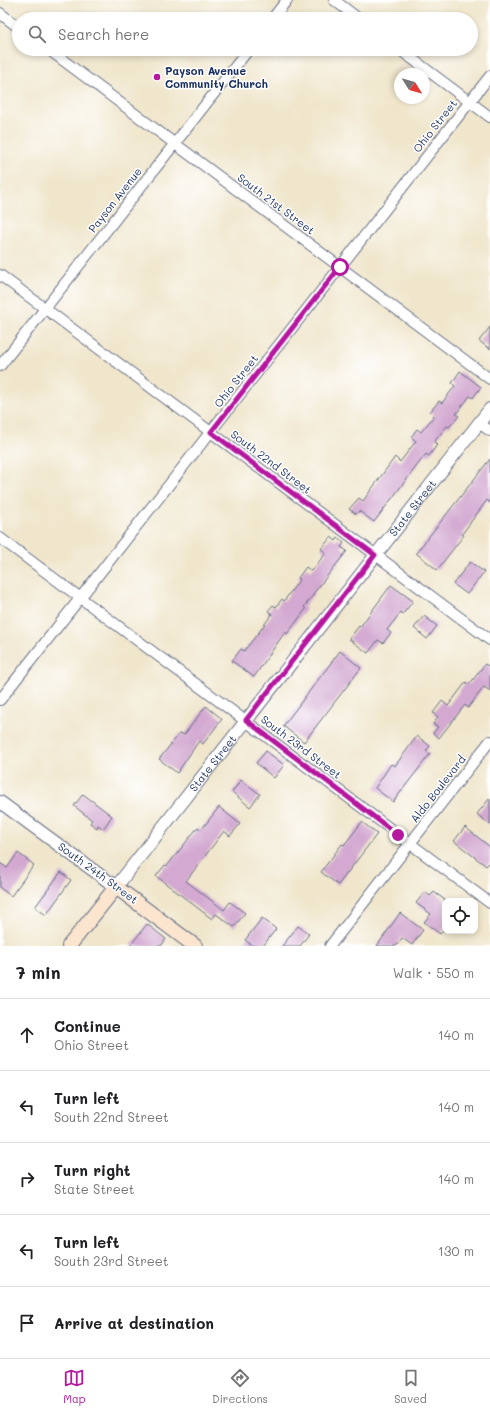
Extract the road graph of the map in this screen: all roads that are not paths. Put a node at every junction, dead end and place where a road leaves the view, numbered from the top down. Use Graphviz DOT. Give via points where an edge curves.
graph roads {
  1 [pos="287,0"];
  2 [pos="334,0"];
  3 [pos="278,12"];
  4 [pos="350,12"];
  5 [pos="0,13"];
  6 [pos="12,22"];
  7 [pos="57,56"];
  8 [pos="244,56"];
  9 [pos="408,56"];
  10 [pos="490,76"];
  11 [pos="470,102"];
  12 [pos="490,117"];
  13 [pos="175,144"];
  14 [pos="340,267"];
  15 [pos="0,275"];
  16 [pos="45,309"];
  17 [pos="0,366"];
  18 [pos="490,379"];
  19 [pos="490,409"];
  20 [pos="479,423"];
  21 [pos="490,431"];
  22 [pos="211,432"];
  23 [pos="0,538"];
  24 [pos="375,555"];
  25 [pos="80,598"];
  26 [pos="490,640"];
  27 [pos="0,700"];
  28 [pos="246,720"];
  29 [pos="490,741"];
  30 [pos="0,802"];
  31 [pos="410,844"];
  32 [pos="116,886"];
  33 [pos="490,903"];
  34 [pos="69,946"];
  35 [pos="195,946"];
  36 [pos="330,946"];
  1 -- 3 [label="street"];
  2 -- 4 [label="street"];
  5 -- 6 [label="street"];
  7 -- 13 [label="street, South 21st Street"];
  8 -- 13 [label="street, Payson Avenue"];
  9 -- 11 [label="street"];
  10 -- 11 [label="street, Ohio Street"];
  11 -- 12 [label="street"];
  11 -- 14 [label="street, Ohio Street"];
  13 -- 14 [label="street, South 21st Street"];
  13 -- 16 [label="street, Payson Avenue"];
  14 -- 18 [label="street, South 21st Street"];
  14 -- 22 [label="street, Ohio Street"];
  15 -- 16 [label="street, South 22nd Street"];
  16 -- 17 [label="street, Payson Avenue"];
  16 -- 22 [label="street, South 22nd Street"];
  19 -- 20 [label="street, State Street"];
  20 -- 21 [label="street"];
  20 -- 24 [label="street, State Street"];
  22 -- 24 [label="street, South 22nd Street"];
  22 -- 25 [label="street, Ohio Street"];
  23 -- 25 [label="street, South 23rd Street"];
  24 -- 26 [label="street, South 22nd Street"];
  24 -- 28 [label="street, State Street"];
  25 -- 27 [label="street, Ohio Street"];
  25 -- 28 [label="street, South 23rd Street"];
  28 -- 31 [label="street, South 23rd Street"];
  28 -- 32 [label="street, State Street"];
  29 -- 31 [label="street, Aldo Boulevard"];
  30 -- 32 [label="street, South 24th Street"];
  31 -- 33 [label="street, South 23rd Street"];
  31 -- 36 [label="street, Aldo Boulevard"];
  32 -- 34 [label="main road, State Street"];
  32 -- 35 [label="main road, South 24th Street"];
}
